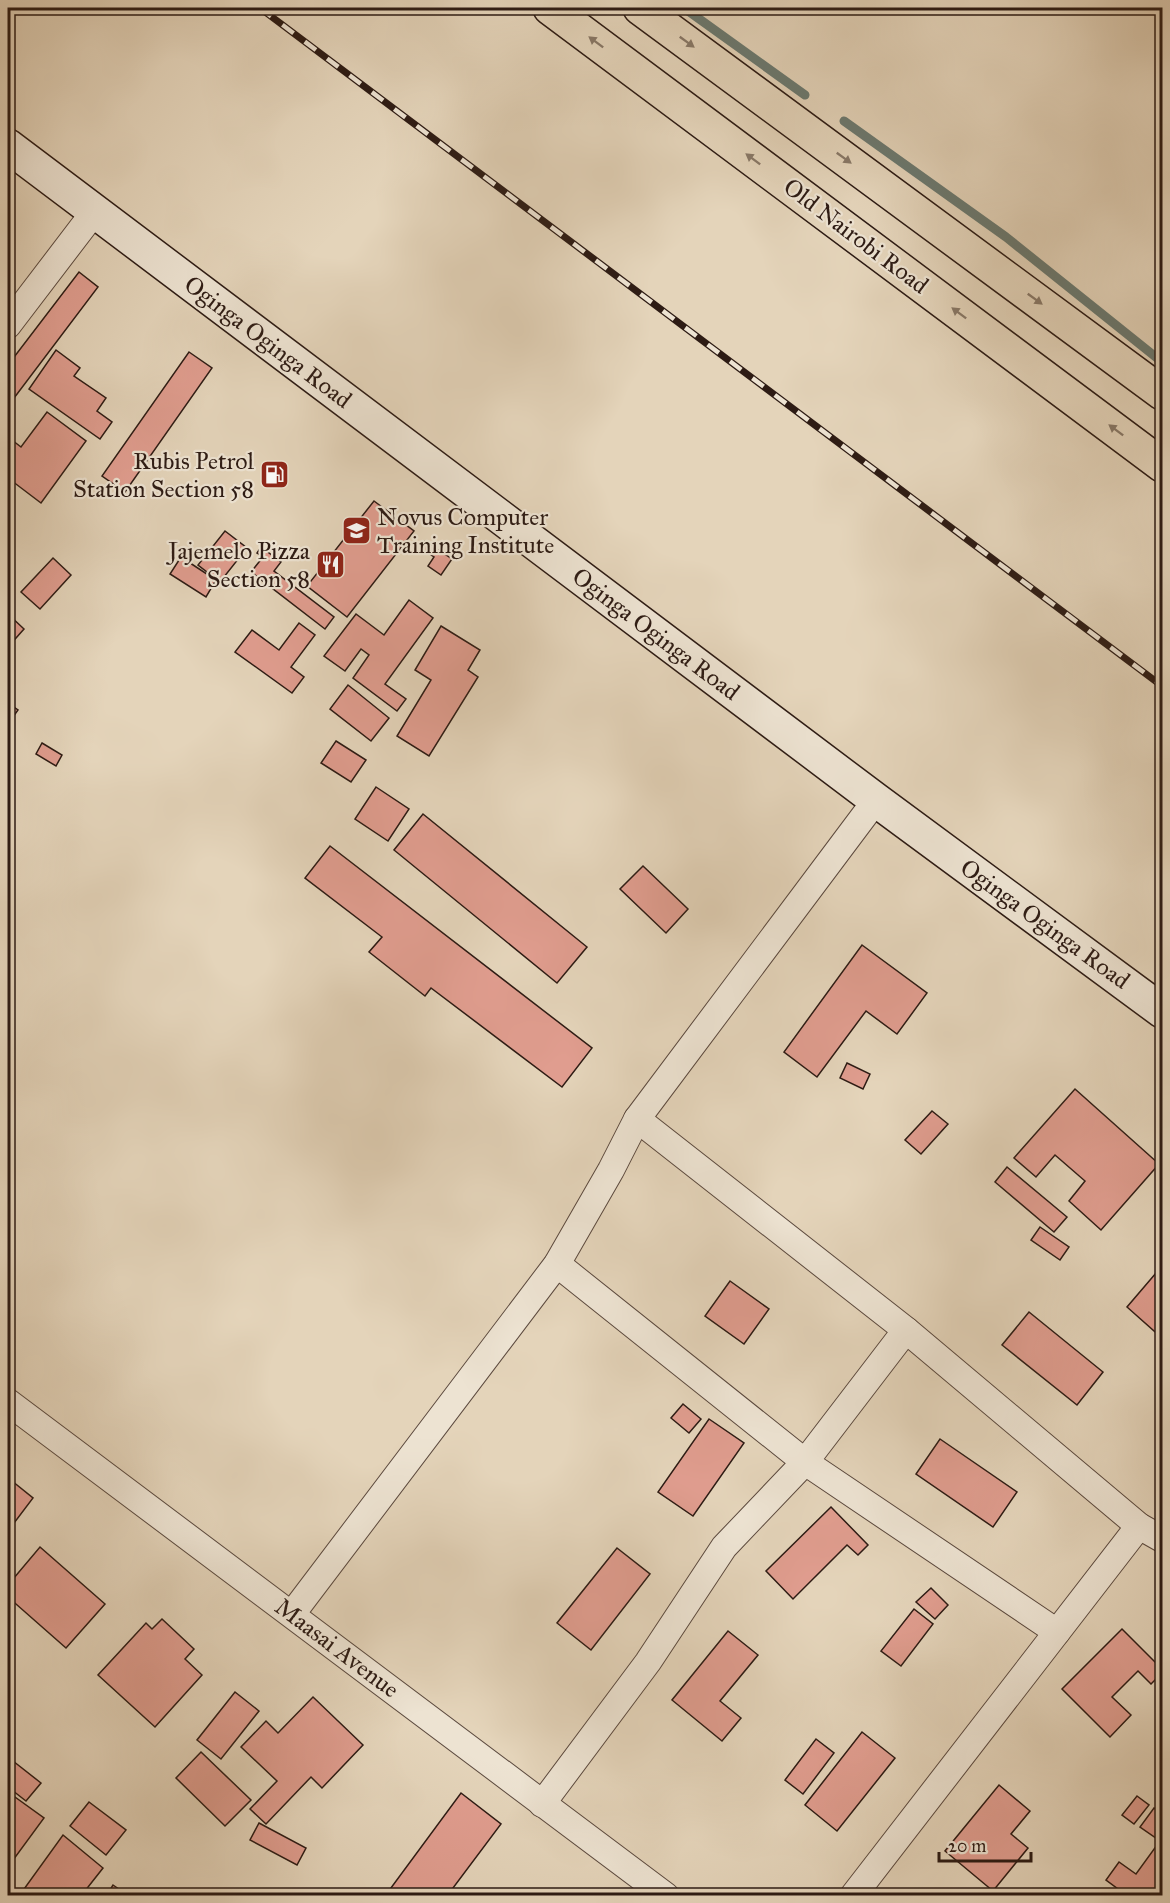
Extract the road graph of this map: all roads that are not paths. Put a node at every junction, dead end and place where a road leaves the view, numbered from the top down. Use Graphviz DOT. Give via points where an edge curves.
graph roads {
  1 [pos="550,8"];
  2 [pos="640,8"];
  3 [pos="8,146"];
  4 [pos="95,211"];
  5 [pos="8,325"];
  6 [pos="1162,393"];
  7 [pos="1162,465"];
  8 [pos="876,800"];
  9 [pos="1162,1011"];
  10 [pos="637,1119"];
  11 [pos="558,1264"];
  12 [pos="906,1330"];
  13 [pos="8,1402"];
  14 [pos="804,1462"];
  15 [pos="1140,1526"];
  16 [pos="1162,1539"];
  17 [pos="292,1614"];
  18 [pos="1057,1632"];
  19 [pos="542,1804"];
  20 [pos="666,1896"];
  21 [pos="853,1896"];
  7 -- 1 [label="highway, Old Nairobi Road, one-way"];
  2 -- 6 [label="highway, one-way"];
  3 -- 4 [label="street, Oginga Oginga Road"];
  4 -- 5 [label="street"];
  4 -- 8 [label="street, Oginga Oginga Road"];
  8 -- 9 [label="street, Oginga Oginga Road"];
  8 -- 10 [label="street"];
  10 -- 11 [label="street"];
  10 -- 12 [label="street"];
  11 -- 14 [label="street"];
  11 -- 17 [label="street"];
  12 -- 14 [label="street"];
  12 -- 15 [label="street"];
  13 -- 17 [label="street, Maasai Avenue"];
  14 -- 18 [label="street"];
  14 -- 19 [label="street" via="724,1548 648,1662"];
  15 -- 16 [label="street"];
  15 -- 18 [label="street"];
  17 -- 19 [label="street, Maasai Avenue"];
  18 -- 21 [label="street"];
  19 -- 20 [label="street, Maasai Avenue"];
}
